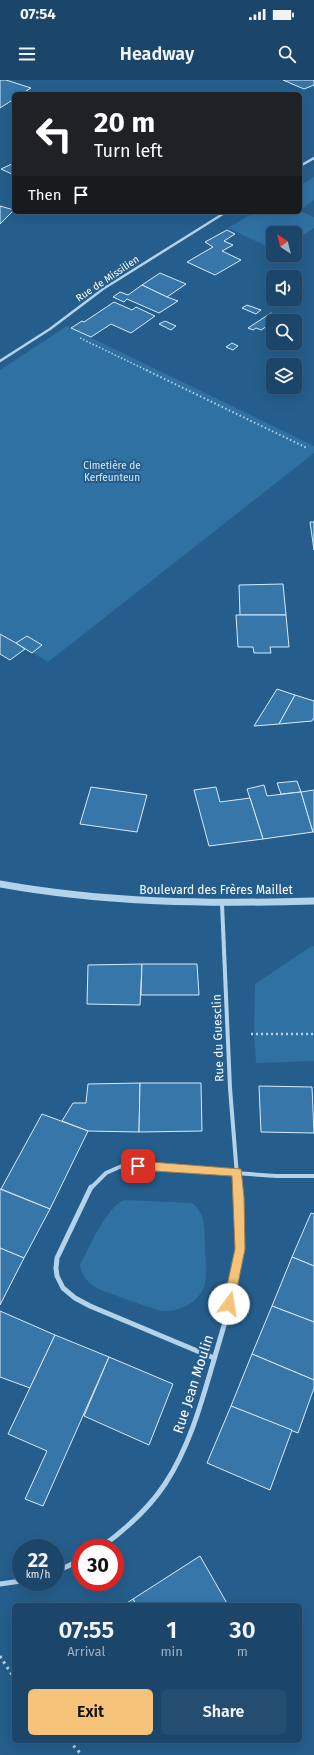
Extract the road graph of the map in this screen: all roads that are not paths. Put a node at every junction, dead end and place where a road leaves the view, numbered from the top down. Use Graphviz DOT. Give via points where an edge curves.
graph roads {
  1 [pos="314,158"];
  2 [pos="302,165"];
  3 [pos="223,214"];
  4 [pos="0,361"];
  5 [pos="0,884"];
  6 [pos="314,901"];
  7 [pos="222,904"];
  8 [pos="237,1172"];
  9 [pos="314,1176"];
  10 [pos="214,1358"];
  11 [pos="112,1539"];
  12 [pos="12,1582"];
  13 [pos="0,1584"];
  1 -- 2 [label="street"];
  3 -- 4 [label="street, Rue de Missilien" via="109,284 58,323"];
  5 -- 7 [label="street, Boulevard des Frères Maillet" via="116,900"];
  6 -- 7 [label="street, Boulevard des Frères Maillet"];
  7 -- 8 [label="street, Rue du Guesclin" via="231,1112"];
  8 -- 9 [label="street"];
  8 -- 10 [label="street, Rue Jean Moulin" via="240,1249"];
  8 -- 10 [label="street" via="124,1165 106,1173 92,1186 57,1258 55,1268 63,1289 72,1297"];
  10 -- 11 [label="street, Rue Jean Moulin" via="193,1428 176,1467 140,1517"];
  12 -- 13 [label="street"];
}
